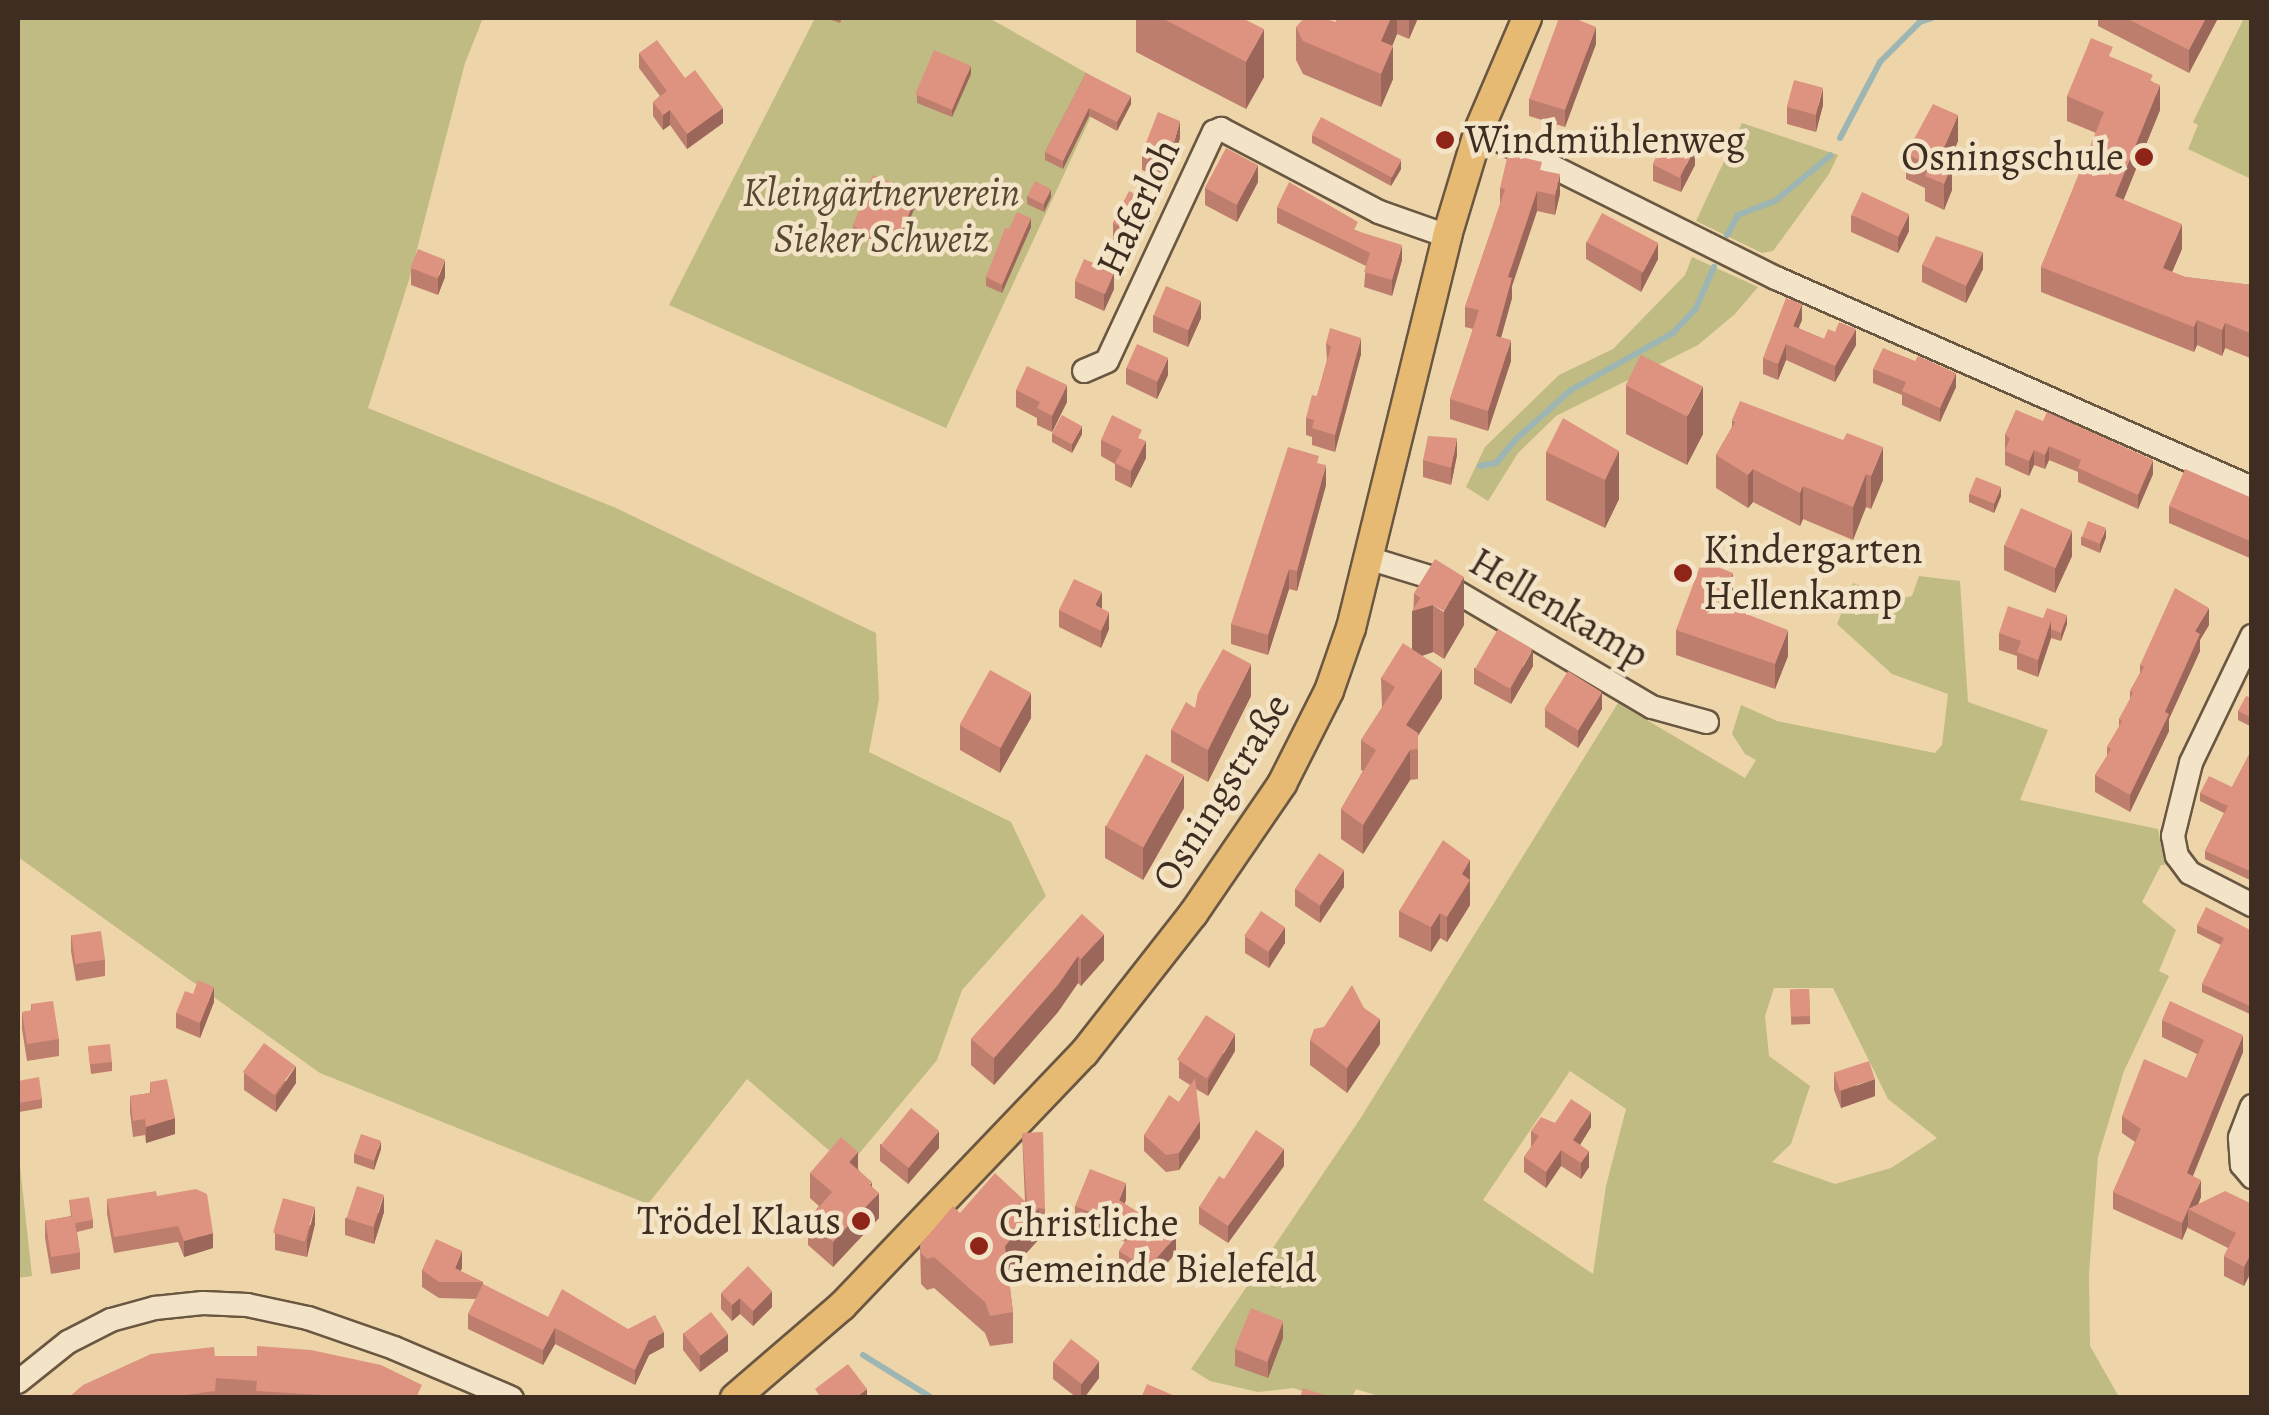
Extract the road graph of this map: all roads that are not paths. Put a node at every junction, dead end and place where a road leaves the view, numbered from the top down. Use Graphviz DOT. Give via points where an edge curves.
graph roads {
  1 [pos="1528,18"];
  2 [pos="1478,130"];
  3 [pos="1447,236"];
  4 [pos="1084,370"];
  5 [pos="2252,488"];
  6 [pos="1371,559"];
  7 [pos="2252,636"];
  8 [pos="1707,722"];
  9 [pos="2252,905"];
  10 [pos="2252,1106"];
  11 [pos="2252,1177"];
  12 [pos="18,1382"];
  13 [pos="512,1398"];
  14 [pos="734,1398"];
  1 -- 2 [label="main road, Osningstraße"];
  2 -- 3 [label="main road, Osningstraße"];
  2 -- 5 [label="street" via="1776,278"];
  3 -- 4 [label="street, Haferloh" via="1380,212 1221,129 1107,361"];
  3 -- 6 [label="main road, Osningstraße"];
  6 -- 8 [label="street, Hellenkamp" via="1434,578 1652,706"];
  6 -- 14 [label="main road, Osningstraße" via="1306,742 1255,827 1138,989 842,1306"];
  7 -- 9 [label="street" via="2192,763 2174,836 2190,873"];
  10 -- 11 [label="street" via="2240,1138 2242,1165"];
  12 -- 13 [label="street" via="68,1342 111,1320 155,1308 247,1304 394,1348"];
}
